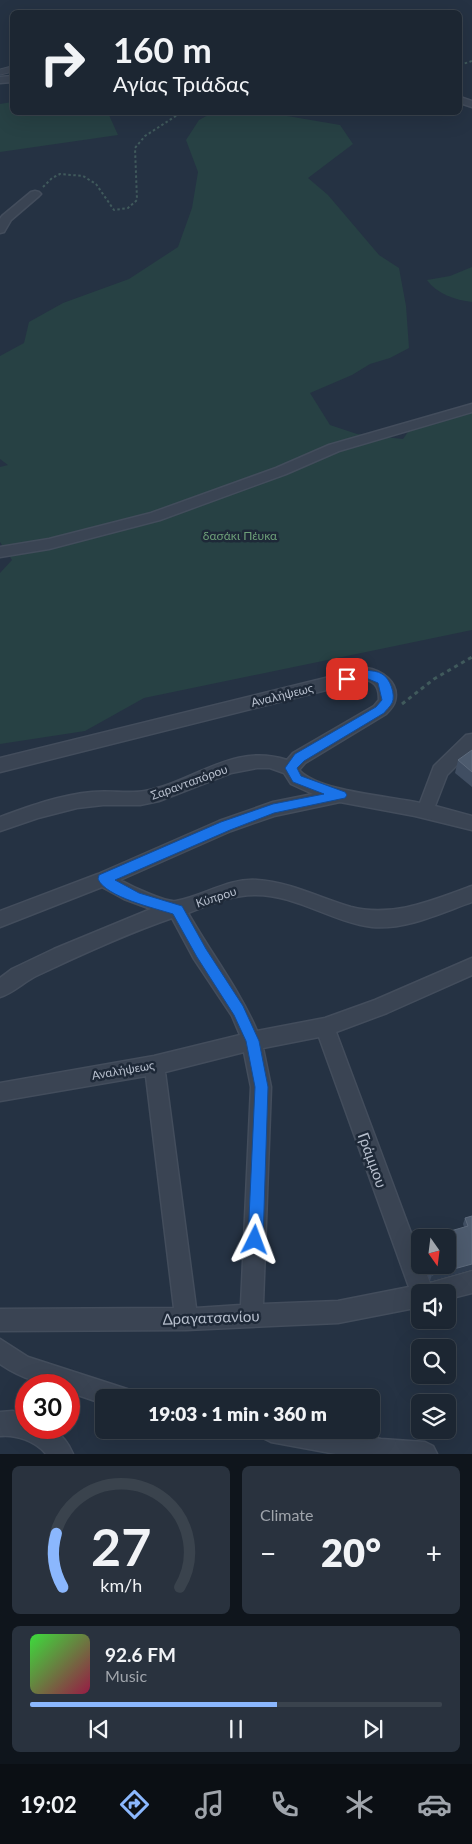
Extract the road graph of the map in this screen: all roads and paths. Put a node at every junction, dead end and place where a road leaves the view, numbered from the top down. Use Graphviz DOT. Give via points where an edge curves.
graph roads {
  1 [pos="177,115"];
  2 [pos="35,194"];
  3 [pos="0,230"];
  4 [pos="472,408"];
  5 [pos="0,552"];
  6 [pos="472,657"];
  7 [pos="380,710"];
  8 [pos="472,740"];
  9 [pos="0,765"];
  10 [pos="290,768"];
  11 [pos="341,795"];
  12 [pos="425,811"];
  13 [pos="472,823"];
  14 [pos="0,824"];
  15 [pos="104,879"];
  16 [pos="472,894"];
  17 [pos="177,910"];
  18 [pos="0,919"];
  19 [pos="472,966"];
  20 [pos="0,989"];
  21 [pos="325,1026"];
  22 [pos="252,1041"];
  23 [pos="154,1065"];
  24 [pos="0,1092"];
  25 [pos="472,1282"];
  26 [pos="419,1284"];
  27 [pos="456,1286"];
  28 [pos="411,1298"];
  29 [pos="252,1316"];
  30 [pos="186,1319"];
  31 [pos="0,1320"];
  32 [pos="0,1350"];
  33 [pos="95,1389"];
  34 [pos="0,1424"];
  35 [pos="318,1439"];
  36 [pos="61,1454"];
  37 [pos="425,1454"];
  1 -- 2 [label="path" via="145,136 135,148 138,200 128,208 114,210 104,200 96,183 86,176 54,176"];
  2 -- 3 [label="street" via="11,212"];
  4 -- 5 [label="street" via="334,448 155,517 49,544"];
  6 -- 7 [label="path" via="434,679 398,706"];
  7 -- 9 [label="street, Αναλήψεως" via="388,701 386,688 378,677 366,674"];
  7 -- 10 [label="street" via="300,758"];
  8 -- 12 [label="street" via="440,771"];
  10 -- 11 [label="street" via="297,779"];
  10 -- 14 [label="street, Σαρανταπόρου" via="258,760 146,797 82,801 33,812"];
  11 -- 12 [label="street"];
  11 -- 15 [label="street" via="273,809 225,826"];
  12 -- 13 [label="street"];
  15 -- 17 [label="street" via="121,891"];
  15 -- 18 [label="street"];
  16 -- 17 [label="street, Κύπρου" via="413,915 374,919 344,913 278,890 255,887 235,889"];
  17 -- 20 [label="street, Κύπρου" via="149,918 61,955 19,975"];
  17 -- 22 [label="street" via="239,1011"];
  19 -- 21 [label="street, Αναλήψεως" via="380,1008"];
  21 -- 22 [label="street, Αναλήψεως"];
  21 -- 26 [label="street, Γράμμου"];
  22 -- 23 [label="street, Αναλήψεως"];
  22 -- 29 [label="street" via="262,1087"];
  23 -- 24 [label="street, Αναλήψεως"];
  23 -- 30 [label="street"];
  25 -- 27 [label="street"];
  28 -- 29 [label="street, Δραγατσανίου" via="338,1312"];
  29 -- 30 [label="street, Δραγατσανίου"];
  30 -- 31 [label="street, Δραγατσανίου"];
  32 -- 33 [label="street" via="22,1366"];
  34 -- 36 [label="street" via="12,1423 50,1440"];
  35 -- 37 [label="street" via="381,1451"];
}
